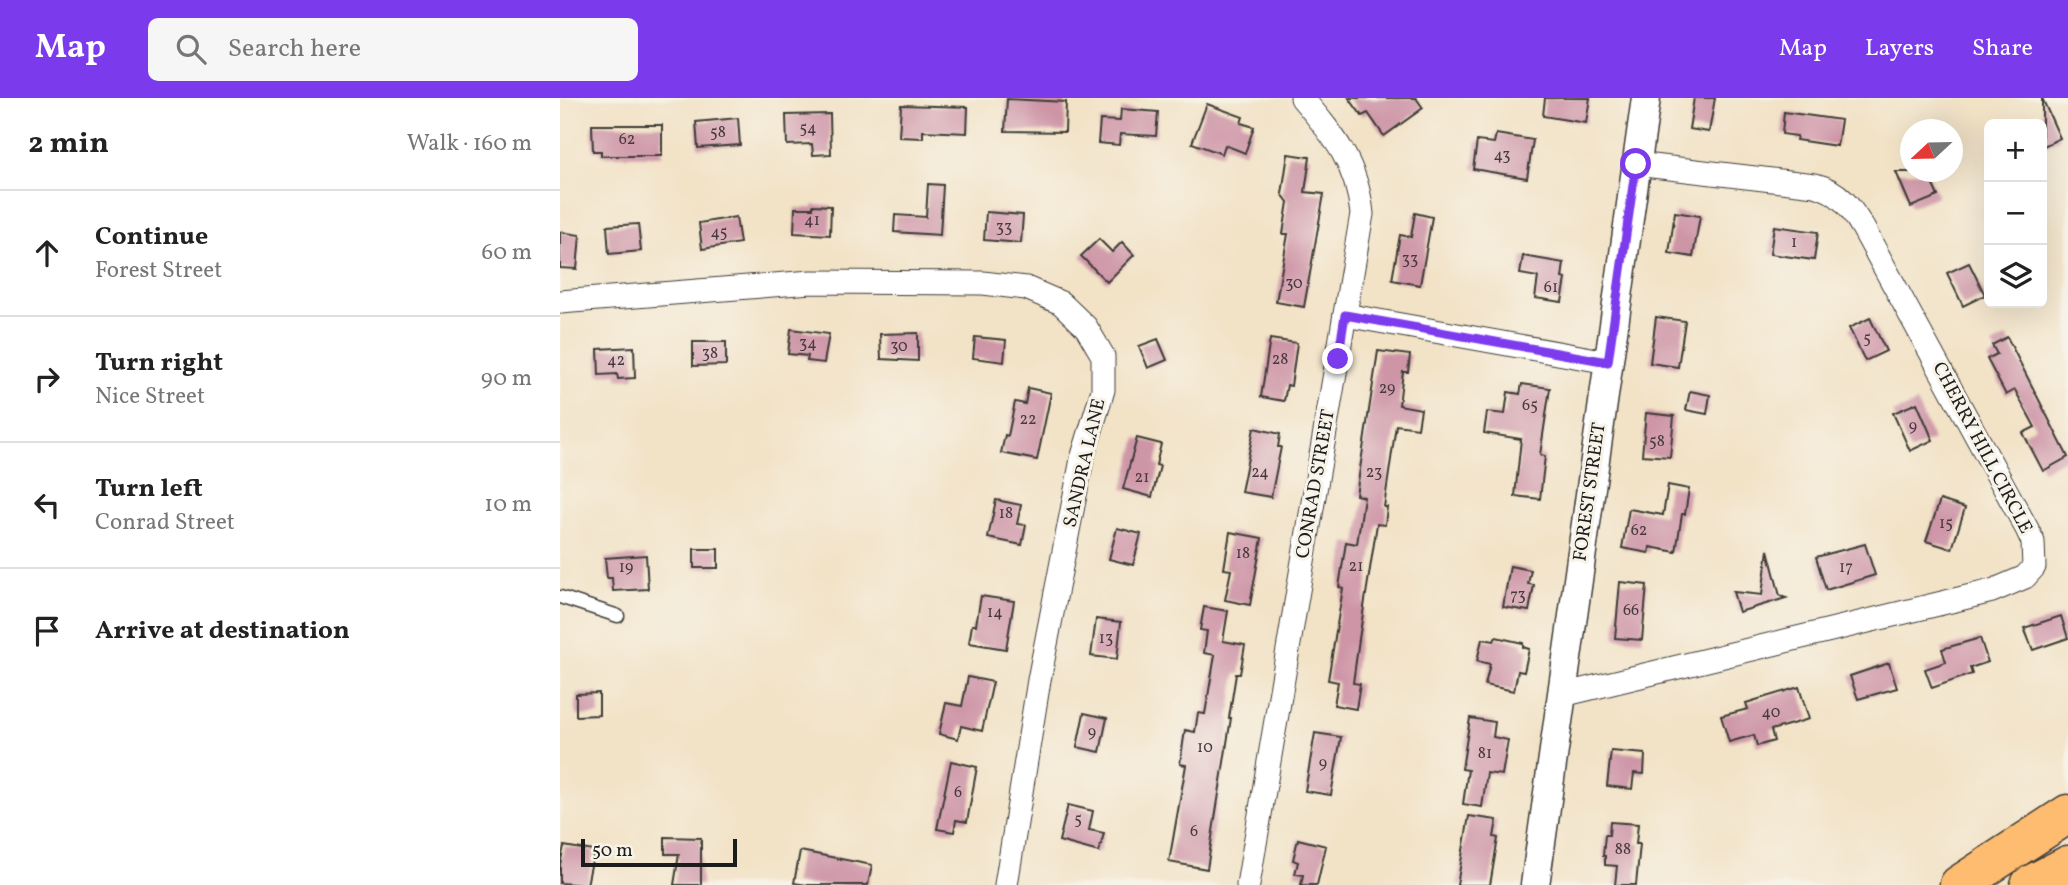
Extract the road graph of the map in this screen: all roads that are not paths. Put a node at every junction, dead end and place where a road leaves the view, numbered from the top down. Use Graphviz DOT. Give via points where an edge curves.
graph roads {
  1 [pos="1302,98"];
  2 [pos="1646,98"];
  3 [pos="1636,164"];
  4 [pos="560,302"];
  5 [pos="1345,315"];
  6 [pos="1608,362"];
  7 [pos="560,597"];
  8 [pos="618,617"];
  9 [pos="1562,695"];
  10 [pos="2068,814"];
  11 [pos="2068,864"];
  12 [pos="1006,885"];
  13 [pos="1248,885"];
  14 [pos="1535,885"];
  15 [pos="1959,885"];
  16 [pos="2030,885"];
  1 -- 5 [label="street, CONRAD STREET" via="1346,156 1359,188 1362,214"];
  2 -- 3 [label="street, FOREST STREET"];
  3 -- 6 [label="street, FOREST STREET"];
  3 -- 9 [label="street, CHERRY HILL CIRCLE" via="1815,186 1839,195 1863,228 2027,529 2033,542 2034,567 2025,577 1992,592"];
  4 -- 12 [label="street, SANDRA LANE" via="811,282 984,283 1038,293 1061,303 1087,327 1103,356 1103,390 1082,459 1039,680"];
  5 -- 6 [label="street"];
  5 -- 13 [label="street, CONRAD STREET"];
  6 -- 9 [label="street, FOREST STREET"];
  7 -- 8 [label="lane"];
  9 -- 14 [label="street, FOREST STREET"];
  10 -- 15 [label="highway"];
  11 -- 16 [label="highway"];
}
